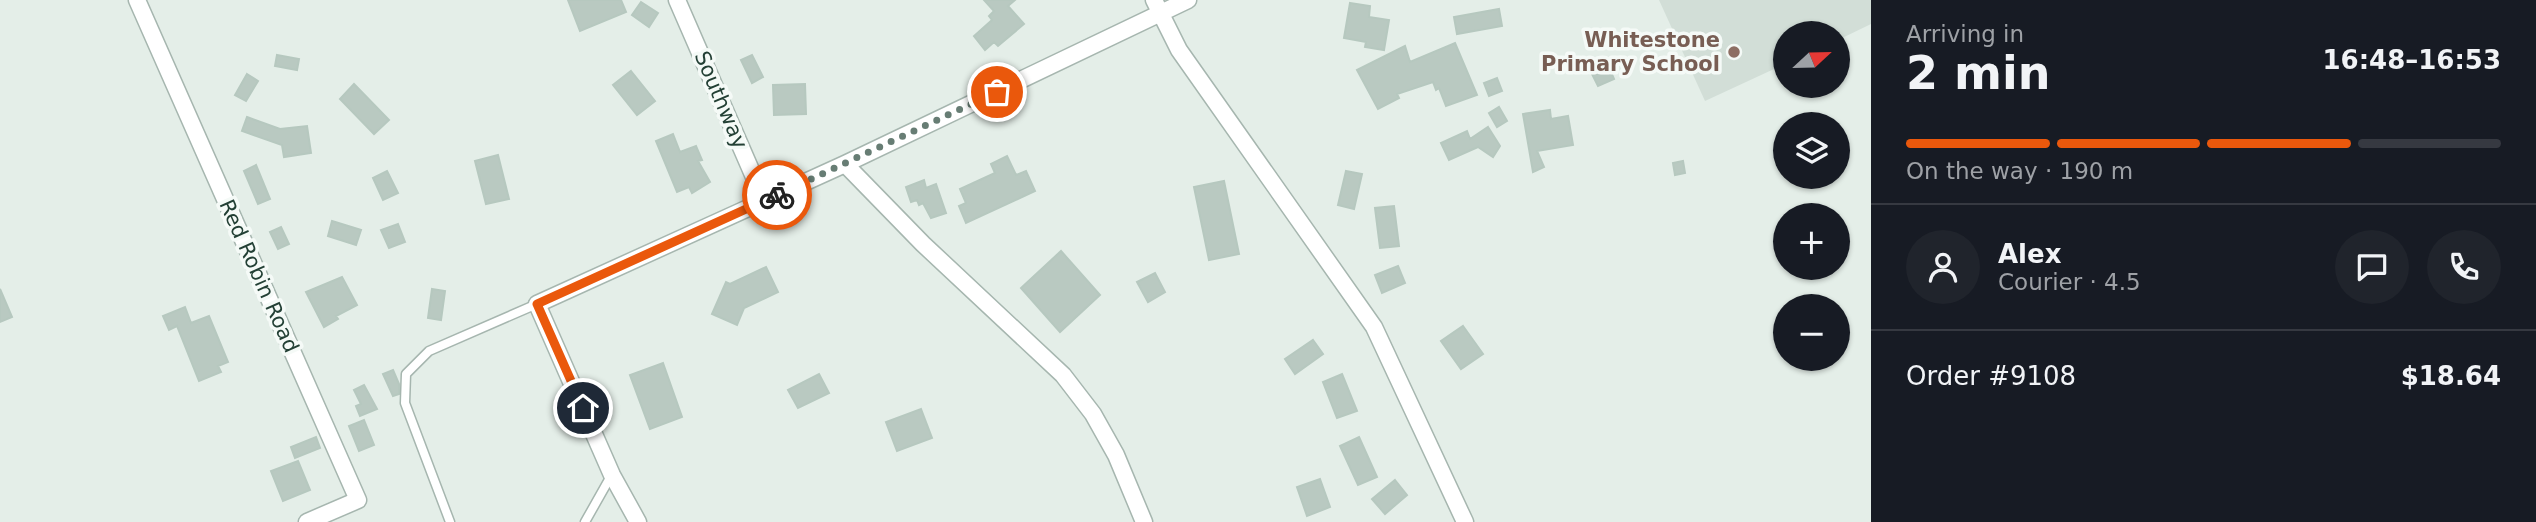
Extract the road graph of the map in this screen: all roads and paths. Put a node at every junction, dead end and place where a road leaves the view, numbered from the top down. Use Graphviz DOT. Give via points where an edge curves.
graph roads {
  1 [pos="137,0"];
  2 [pos="677,0"];
  3 [pos="1188,0"];
  4 [pos="1157,7"];
  5 [pos="845,164"];
  6 [pos="764,200"];
  7 [pos="537,304"];
  8 [pos="612,475"];
  9 [pos="307,522"];
  10 [pos="450,522"];
  11 [pos="585,522"];
  12 [pos="638,522"];
  13 [pos="1144,522"];
  14 [pos="1465,522"];
  1 -- 9 [label="street, Red Robin Road" via="358,500"];
  2 -- 6 [label="street, Southway"];
  3 -- 4 [label="street"];
  4 -- 5 [label="street"];
  4 -- 14 [label="street" via="1194,72 1374,327"];
  5 -- 6 [label="street"];
  5 -- 13 [label="street" via="1063,375 1116,455"];
  6 -- 7 [label="street"];
  7 -- 8 [label="street"];
  7 -- 10 [label="lane" via="429,351 406,374 405,402"];
  8 -- 11 [label="lane"];
  8 -- 12 [label="street"];
}
